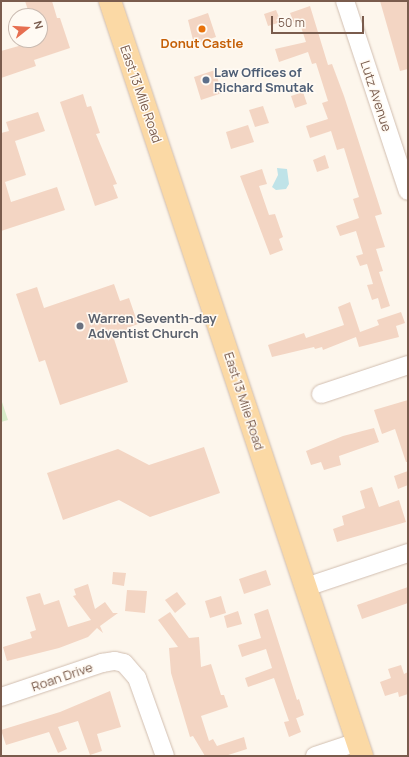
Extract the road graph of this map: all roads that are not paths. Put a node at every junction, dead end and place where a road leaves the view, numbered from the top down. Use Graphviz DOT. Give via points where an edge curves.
graph roads {
  1 [pos="110,1"];
  2 [pos="345,1"];
  3 [pos="408,191"];
  4 [pos="408,365"];
  5 [pos="321,394"];
  6 [pos="408,553"];
  7 [pos="306,587"];
  8 [pos="1,697"];
  9 [pos="360,749"];
  10 [pos="165,756"];
  11 [pos="315,756"];
  1 -- 7 [label="main road, East 13 Mile Road"];
  2 -- 3 [label="street, Lutz Avenue"];
  4 -- 5 [label="street"];
  6 -- 7 [label="street"];
  7 -- 9 [label="main road, East 13 Mile Road"];
  8 -- 10 [label="street, Roan Drive" via="102,664 115,661 124,663 137,678"];
  9 -- 11 [label="street"];
}
